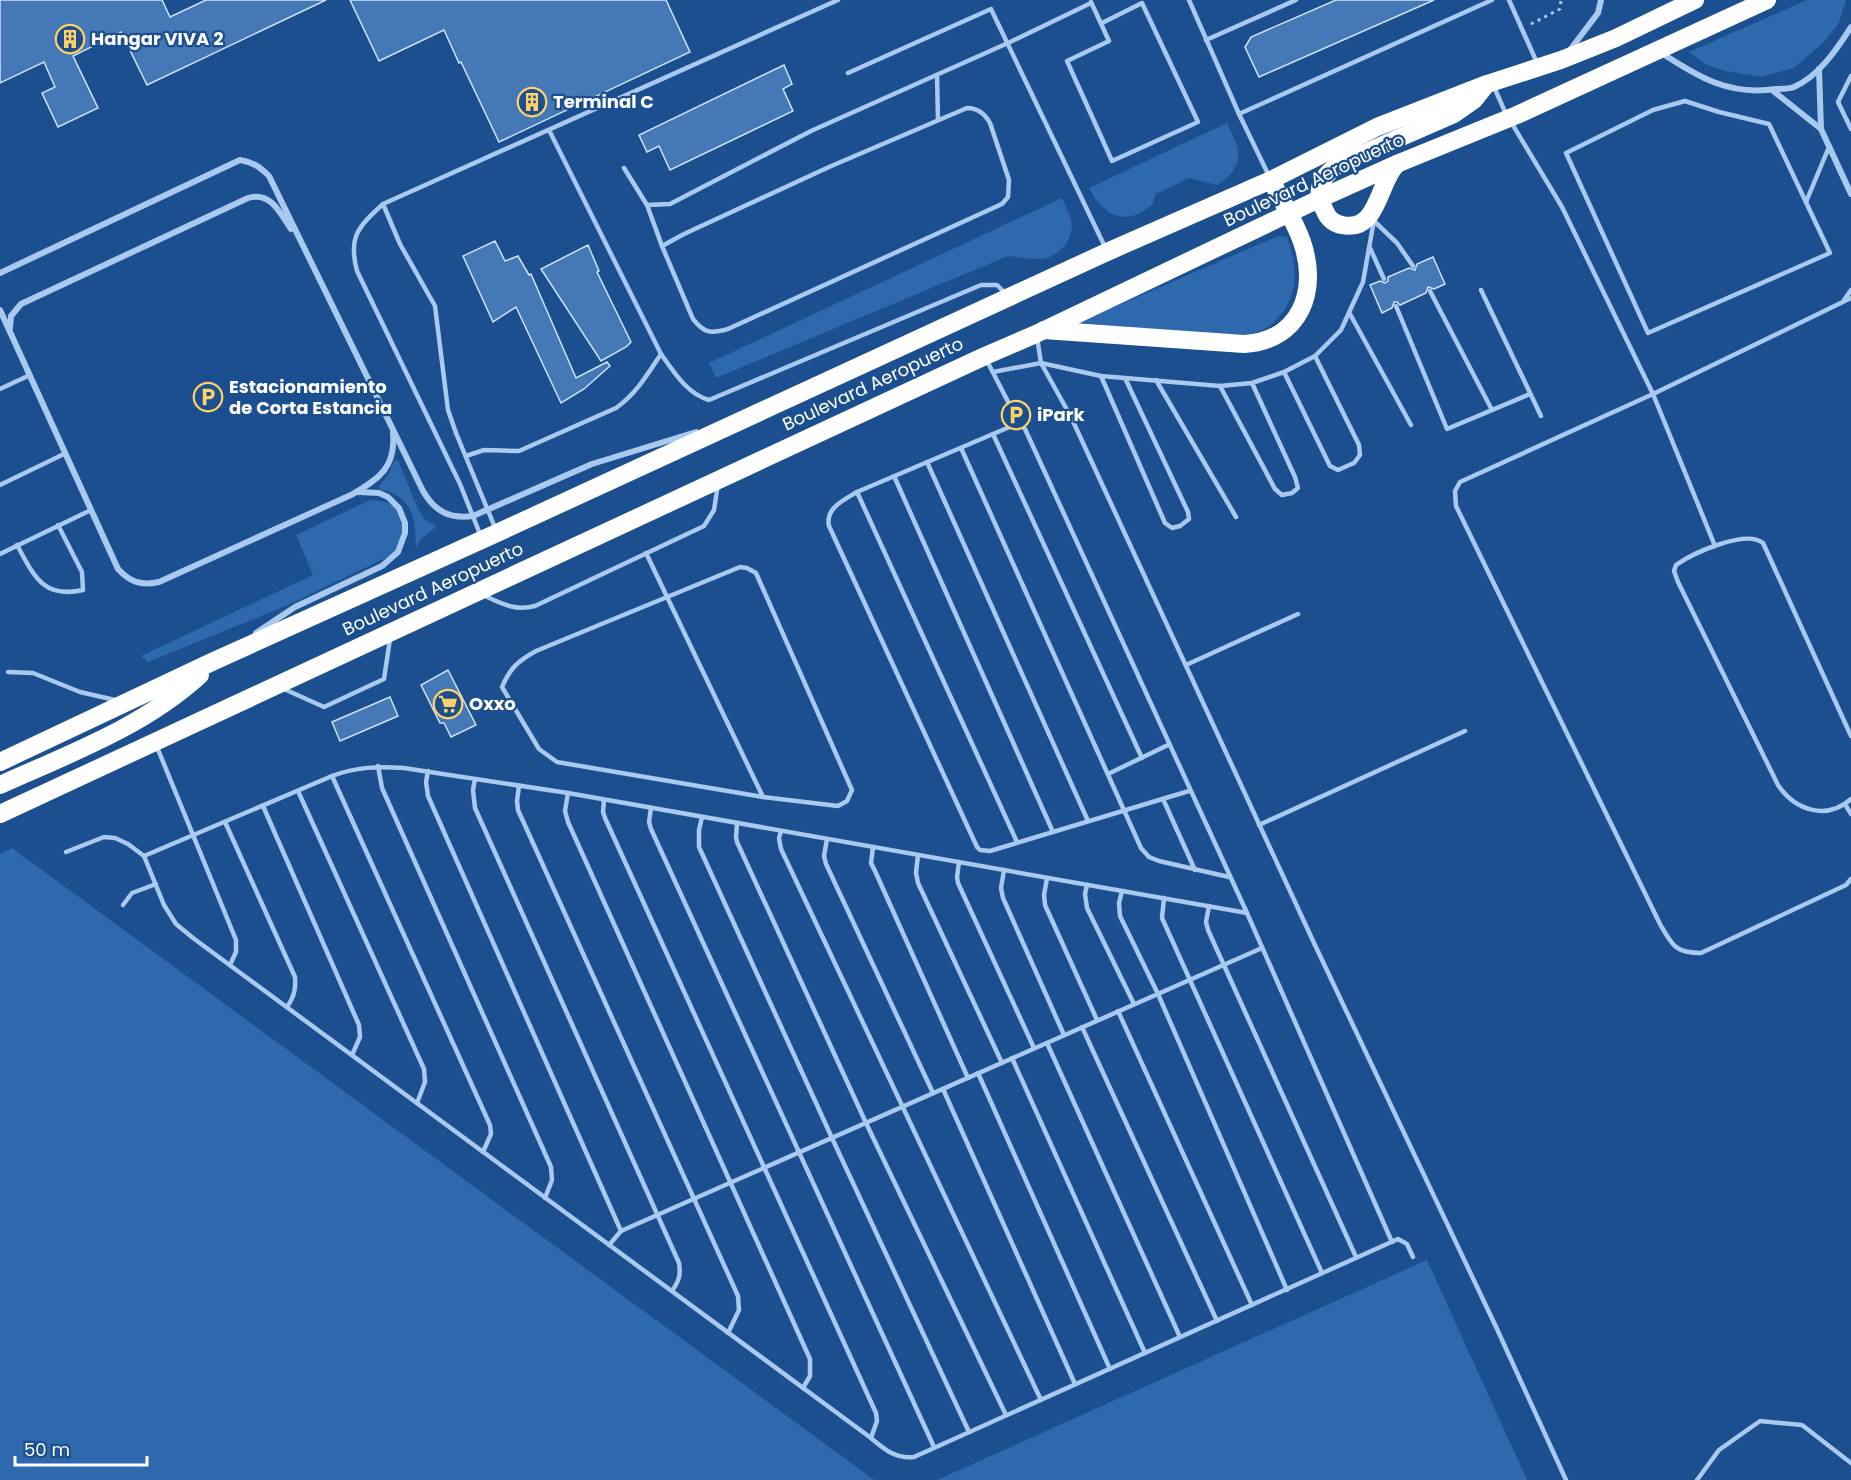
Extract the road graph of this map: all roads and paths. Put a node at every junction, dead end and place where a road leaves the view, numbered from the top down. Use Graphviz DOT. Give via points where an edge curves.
graph roads {
  1 [pos="838,0"];
  2 [pos="1189,0"];
  3 [pos="1296,0"];
  4 [pos="1492,0"];
  5 [pos="1509,0"];
  6 [pos="1561,0"];
  7 [pos="1601,0"];
  8 [pos="1695,0"];
  9 [pos="1767,0"];
  10 [pos="1090,1"];
  11 [pos="1102,23"];
  12 [pos="1851,27"];
  13 [pos="1522,29"];
  14 [pos="1206,40"];
  15 [pos="1008,43"];
  16 [pos="1657,50"];
  17 [pos="1561,60"];
  18 [pos="1539,67"];
  19 [pos="1820,69"];
  20 [pos="848,73"];
  21 [pos="938,75"];
  22 [pos="1851,76"];
  23 [pos="1490,83"];
  24 [pos="1772,90"];
  25 [pos="1239,114"];
  26 [pos="1508,118"];
  27 [pos="938,120"];
  28 [pos="1821,129"];
  29 [pos="1851,129"];
  30 [pos="549,130"];
  31 [pos="1829,147"];
  32 [pos="1399,163"];
  33 [pos="624,168"];
  34 [pos="1271,180"];
  35 [pos="1851,194"];
  36 [pos="1319,199"];
  37 [pos="1806,202"];
  38 [pos="383,204"];
  39 [pos="647,205"];
  40 [pos="1375,213"];
  41 [pos="1288,214"];
  42 [pos="302,244"];
  43 [pos="662,246"];
  44 [pos="1370,248"];
  45 [pos="1107,252"];
  46 [pos="1413,266"];
  47 [pos="0,273"];
  48 [pos="1384,279"];
  49 [pos="1481,290"];
  50 [pos="1851,290"];
  51 [pos="1430,291"];
  52 [pos="1010,297"];
  53 [pos="1851,298"];
  54 [pos="1844,301"];
  55 [pos="1396,306"];
  56 [pos="0,310"];
  57 [pos="1350,314"];
  58 [pos="1040,332"];
  59 [pos="12,338"];
  60 [pos="661,354"];
  61 [pos="1315,356"];
  62 [pos="1041,363"];
  63 [pos="989,364"];
  64 [pos="1284,372"];
  65 [pos="30,375"];
  66 [pos="1101,376"];
  67 [pos="1125,378"];
  68 [pos="1156,380"];
  69 [pos="1252,383"];
  70 [pos="1220,386"];
  71 [pos="0,389"];
  72 [pos="1530,394"];
  73 [pos="1653,394"];
  74 [pos="1492,410"];
  75 [pos="756,414"];
  76 [pos="1541,416"];
  77 [pos="388,419"];
  78 [pos="1019,423"];
  79 [pos="1412,425"];
  80 [pos="993,434"];
  81 [pos="961,448"];
  82 [pos="66,453"];
  83 [pos="466,456"];
  84 [pos="927,462"];
  85 [pos="894,476"];
  86 [pos="719,479"];
  87 [pos="0,485"];
  88 [pos="857,492"];
  89 [pos="353,494"];
  90 [pos="487,509"];
  91 [pos="91,510"];
  92 [pos="473,516"];
  93 [pos="1236,518"];
  94 [pos="58,525"];
  95 [pos="490,537"];
  96 [pos="17,545"];
  97 [pos="1715,546"];
  98 [pos="646,553"];
  99 [pos="0,554"];
  100 [pos="477,592"];
  101 [pos="667,596"];
  102 [pos="1298,614"];
  103 [pos="390,632"];
  104 [pos="214,661"];
  105 [pos="1186,665"];
  106 [pos="8,672"];
  107 [pos="276,686"];
  108 [pos="130,700"];
  109 [pos="1465,731"];
  110 [pos="1851,736"];
  111 [pos="154,742"];
  112 [pos="1168,745"];
  113 [pos="1142,758"];
  114 [pos="0,762"];
  115 [pos="378,766"];
  116 [pos="428,771"];
  117 [pos="1108,774"];
  118 [pos="332,776"];
  119 [pos="475,779"];
  120 [pos="0,785"];
  121 [pos="519,786"];
  122 [pos="298,791"];
  123 [pos="1189,791"];
  124 [pos="568,793"];
  125 [pos="763,797"];
  126 [pos="1163,799"];
  127 [pos="1851,799"];
  128 [pos="604,800"];
  129 [pos="1845,804"];
  130 [pos="263,806"];
  131 [pos="651,808"];
  132 [pos="1125,810"];
  133 [pos="0,814"];
  134 [pos="1851,814"];
  135 [pos="702,817"];
  136 [pos="1088,821"];
  137 [pos="225,822"];
  138 [pos="737,823"];
  139 [pos="1259,825"];
  140 [pos="781,831"];
  141 [pos="1053,832"];
  142 [pos="193,835"];
  143 [pos="827,839"];
  144 [pos="1017,842"];
  145 [pos="873,847"];
  146 [pos="66,852"];
  147 [pos="918,855"];
  148 [pos="144,856"];
  149 [pos="959,862"];
  150 [pos="1005,870"];
  151 [pos="1195,870"];
  152 [pos="1230,877"];
  153 [pos="1047,878"];
  154 [pos="1851,879"];
  155 [pos="156,884"];
  156 [pos="1087,885"];
  157 [pos="1122,891"];
  158 [pos="1164,898"];
  159 [pos="123,905"];
  160 [pos="1209,906"];
  161 [pos="1246,913"];
  162 [pos="1262,948"];
  163 [pos="1224,964"];
  164 [pos="230,965"];
  165 [pos="1190,979"];
  166 [pos="1158,994"];
  167 [pos="1134,1004"];
  168 [pos="287,1007"];
  169 [pos="1118,1011"];
  170 [pos="1097,1020"];
  171 [pos="1082,1027"];
  172 [pos="1064,1035"];
  173 [pos="1047,1043"];
  174 [pos="1034,1048"];
  175 [pos="352,1055"];
  176 [pos="1012,1058"];
  177 [pos="1002,1063"];
  178 [pos="978,1073"];
  179 [pos="968,1078"];
  180 [pos="943,1089"];
  181 [pos="933,1093"];
  182 [pos="417,1103"];
  183 [pos="902,1107"];
  184 [pos="866,1123"];
  185 [pos="832,1138"];
  186 [pos="483,1152"];
  187 [pos="798,1153"];
  188 [pos="766,1167"];
  189 [pos="730,1183"];
  190 [pos="545,1198"];
  191 [pos="694,1199"];
  192 [pos="659,1214"];
  193 [pos="621,1231"];
  194 [pos="1392,1242"];
  195 [pos="609,1245"];
  196 [pos="1356,1257"];
  197 [pos="1413,1257"];
  198 [pos="1322,1274"];
  199 [pos="1287,1290"];
  200 [pos="672,1292"];
  201 [pos="1252,1305"];
  202 [pos="1217,1321"];
  203 [pos="728,1333"];
  204 [pos="1180,1337"];
  205 [pos="1145,1353"];
  206 [pos="1110,1369"];
  207 [pos="1075,1384"];
  208 [pos="803,1388"];
  209 [pos="1041,1400"];
  210 [pos="1006,1415"];
  211 [pos="969,1432"];
  212 [pos="871,1438"];
  213 [pos="934,1447"];
  214 [pos="1851,1463"];
  215 [pos="1566,1480"];
  216 [pos="1697,1480"];
  1 -- 30 [label="lane"];
  2 -- 14 [label="lane"];
  3 -- 14 [label="lane"];
  4 -- 25 [label="lane"];
  5 -- 13 [label="lane"];
  6 -- 13 [label="path" via="1560,9"];
  7 -- 17 [label="street" via="1598,13"];
  8 -- 17 [label="highway, Boulevard Aeropuerto"];
  9 -- 16 [label="highway, Boulevard Aeropuerto"];
  10 -- 11 [label="lane"];
  10 -- 15 [label="lane"];
  11 -- 11 [label="lane" via="1109,41 1067,61 1112,161 1198,122 1142,3"];
  12 -- 19 [label="street"];
  13 -- 18 [label="lane"];
  14 -- 25 [label="lane"];
  15 -- 20 [label="lane" via="991,9"];
  15 -- 21 [label="lane"];
  15 -- 45 [label="lane"];
  16 -- 24 [label="street" via="1728,87 1755,92"];
  16 -- 26 [label="highway, Boulevard Aeropuerto"];
  17 -- 18 [label="highway, Boulevard Aeropuerto"];
  18 -- 23 [label="highway, Boulevard Aeropuerto"];
  19 -- 24 [label="street" via="1794,87"];
  19 -- 28 [label="street"];
  21 -- 27 [label="lane"];
  21 -- 39 [label="lane" via="811,131 670,204"];
  22 -- 29 [label="lane" via="1838,102"];
  23 -- 26 [label="lane"];
  23 -- 34 [label="highway, Boulevard Aeropuerto" via="1377,127"];
  23 -- 36 [label="highway" via="1454,114 1335,166 1323,180"];
  24 -- 28 [label="street"];
  25 -- 34 [label="lane"];
  26 -- 32 [label="highway, Boulevard Aeropuerto"];
  26 -- 73 [label="lane" via="1562,207"];
  27 -- 43 [label="lane"];
  27 -- 43 [label="lane" via="967,108 987,116 1009,180 1008,197 1002,204 718,332 701,328 693,319"];
  28 -- 31 [label="street"];
  30 -- 38 [label="lane"];
  30 -- 60 [label="lane"];
  31 -- 35 [label="street"];
  31 -- 37 [label="lane"];
  32 -- 36 [label="highway, Boulevard Aeropuerto"];
  32 -- 40 [label="highway" via="1387,176"];
  33 -- 39 [label="lane"];
  34 -- 41 [label="highway"];
  34 -- 45 [label="highway, Boulevard Aeropuerto"];
  36 -- 40 [label="highway" via="1333,222 1347,226"];
  36 -- 41 [label="highway, Boulevard Aeropuerto"];
  37 -- 37 [label="lane" via="1769,124 1685,101 1653,110 1566,153 1648,333 1830,253"];
  38 -- 83 [label="lane" via="400,244 435,306 448,410"];
  38 -- 92 [label="lane" via="365,220 357,234 353,246 357,271"];
  39 -- 43 [label="lane"];
  40 -- 44 [label="lane"];
  40 -- 46 [label="lane"];
  41 -- 58 [label="highway, Boulevard Aeropuerto"];
  41 -- 58 [label="highway" via="1305,255 1307,290 1294,321 1266,341 1244,344"];
  42 -- 47 [label="street" via="269,176 258,166 240,160"];
  42 -- 59 [label="street" via="269,199 248,198 21,304 11,316"];
  42 -- 77 [label="street"];
  44 -- 48 [label="lane"];
  44 -- 57 [label="lane" via="1363,282"];
  45 -- 52 [label="highway, Boulevard Aeropuerto"];
  49 -- 72 [label="lane"];
  50 -- 54 [label="lane"];
  51 -- 74 [label="lane"];
  52 -- 60 [label="lane" via="997,285 981,285 708,400 697,397"];
  52 -- 75 [label="highway, Boulevard Aeropuerto"];
  53 -- 54 [label="lane"];
  54 -- 73 [label="lane"];
  55 -- 74 [label="lane" via="1447,429"];
  56 -- 59 [label="street"];
  57 -- 61 [label="lane" via="1341,330"];
  57 -- 79 [label="lane"];
  58 -- 62 [label="lane"];
  58 -- 63 [label="highway, Boulevard Aeropuerto"];
  59 -- 65 [label="street"];
  60 -- 83 [label="lane" via="629,399 615,408 519,450 484,450"];
  61 -- 64 [label="lane"];
  61 -- 64 [label="lane" via="1359,445 1360,455 1354,463 1338,470 1330,466"];
  62 -- 63 [label="lane"];
  62 -- 66 [label="lane"];
  62 -- 105 [label="lane" via="1071,417"];
  63 -- 78 [label="lane"];
  63 -- 86 [label="highway, Boulevard Aeropuerto"];
  64 -- 69 [label="lane"];
  65 -- 71 [label="lane"];
  65 -- 82 [label="street"];
  66 -- 67 [label="lane"];
  66 -- 67 [label="lane" via="1165,523 1172,528 1180,526 1189,519 1188,512"];
  67 -- 68 [label="lane"];
  68 -- 70 [label="lane"];
  68 -- 93 [label="lane"];
  69 -- 70 [label="lane"];
  69 -- 70 [label="lane" via="1295,477 1298,488 1292,494 1282,495 1275,489"];
  72 -- 74 [label="lane"];
  72 -- 76 [label="lane"];
  73 -- 97 [label="lane"];
  73 -- 154 [label="lane" via="1460,482 1455,491 1456,506 1671,943 1684,953 1701,953 1846,885"];
  75 -- 90 [label="street" via="592,464"];
  75 -- 95 [label="highway, Boulevard Aeropuerto"];
  77 -- 89 [label="street" via="393,432 391,460 374,481"];
  77 -- 92 [label="street" via="429,501 448,515"];
  78 -- 80 [label="lane"];
  78 -- 112 [label="lane"];
  80 -- 81 [label="lane"];
  80 -- 113 [label="lane"];
  81 -- 84 [label="lane"];
  81 -- 117 [label="lane"];
  82 -- 87 [label="lane"];
  82 -- 91 [label="street"];
  83 -- 90 [label="lane"];
  84 -- 85 [label="lane"];
  84 -- 136 [label="lane"];
  85 -- 88 [label="lane"];
  85 -- 141 [label="lane"];
  86 -- 98 [label="lane" via="714,510 704,526"];
  86 -- 100 [label="highway, Boulevard Aeropuerto"];
  88 -- 144 [label="lane"];
  88 -- 144 [label="lane" via="838,503 829,515 839,547 975,844 985,851"];
  89 -- 91 [label="street" via="148,585 126,578 118,569"];
  89 -- 104 [label="street" via="379,493 399,508 405,533 398,552 382,566 295,607"];
  90 -- 92 [label="street"];
  90 -- 95 [label="lane"];
  91 -- 94 [label="lane"];
  92 -- 95 [label="lane"];
  94 -- 96 [label="lane"];
  94 -- 96 [label="lane" via="82,572 83,590 59,593 36,579"];
  95 -- 104 [label="highway, Boulevard Aeropuerto"];
  96 -- 99 [label="lane"];
  97 -- 110 [label="lane" via="1752,538 1763,543"];
  97 -- 129 [label="lane" via="1678,563 1675,573 1778,784 1786,797 1814,811"];
  98 -- 100 [label="lane" via="535,606 505,606"];
  98 -- 101 [label="lane"];
  100 -- 103 [label="highway, Boulevard Aeropuerto"];
  101 -- 125 [label="lane"];
  101 -- 125 [label="lane" via="740,567 756,573 852,790 847,801 838,806"];
  101 -- 125 [label="lane" via="523,658 508,671 502,687 539,749 557,762"];
  102 -- 105 [label="lane"];
  103 -- 107 [label="highway, Boulevard Aeropuerto"];
  103 -- 107 [label="lane" via="384,679 324,707"];
  104 -- 108 [label="highway, Boulevard Aeropuerto"];
  104 -- 120 [label="highway" via="177,694 135,722"];
  105 -- 139 [label="lane"];
  106 -- 108 [label="lane" via="33,673 80,692"];
  107 -- 111 [label="highway, Boulevard Aeropuerto"];
  108 -- 114 [label="highway, Boulevard Aeropuerto"];
  109 -- 139 [label="lane"];
  111 -- 133 [label="highway, Boulevard Aeropuerto"];
  111 -- 142 [label="lane"];
  112 -- 113 [label="lane"];
  112 -- 123 [label="lane"];
  113 -- 117 [label="lane"];
  115 -- 116 [label="lane"];
  115 -- 118 [label="lane"];
  115 -- 190 [label="lane" via="382,788 551,1167 552,1180"];
  116 -- 119 [label="lane"];
  116 -- 193 [label="lane" via="428,796"];
  117 -- 132 [label="lane"];
  118 -- 122 [label="lane"];
  118 -- 186 [label="lane" via="490,1125 491,1134"];
  119 -- 121 [label="lane"];
  119 -- 192 [label="lane" via="476,807"];
  121 -- 124 [label="lane"];
  121 -- 191 [label="lane" via="518,810"];
  122 -- 130 [label="lane"];
  122 -- 182 [label="lane" via="424,1069 425,1082"];
  123 -- 126 [label="lane"];
  123 -- 152 [label="lane"];
  124 -- 128 [label="lane"];
  124 -- 189 [label="lane" via="568,822"];
  126 -- 132 [label="lane"];
  126 -- 151 [label="lane"];
  127 -- 129 [label="lane"];
  128 -- 131 [label="lane"];
  128 -- 188 [label="lane" via="605,818"];
  129 -- 134 [label="lane"];
  130 -- 137 [label="lane"];
  130 -- 175 [label="lane" via="358,1025 360,1037"];
  131 -- 135 [label="lane"];
  131 -- 187 [label="lane" via="651,829"];
  132 -- 136 [label="lane"];
  132 -- 151 [label="lane" via="1141,848 1149,857"];
  135 -- 138 [label="lane"];
  135 -- 185 [label="lane" via="699,847"];
  136 -- 141 [label="lane"];
  137 -- 142 [label="lane"];
  137 -- 168 [label="lane" via="296,977 293,999"];
  138 -- 140 [label="lane"];
  138 -- 184 [label="lane" via="737,842"];
  139 -- 215 [label="lane"];
  140 -- 143 [label="lane"];
  140 -- 183 [label="lane" via="781,849"];
  141 -- 144 [label="lane"];
  142 -- 148 [label="lane"];
  142 -- 164 [label="lane" via="236,940"];
  143 -- 145 [label="lane"];
  143 -- 181 [label="lane" via="826,864"];
  145 -- 147 [label="lane"];
  145 -- 179 [label="lane" via="874,871"];
  146 -- 148 [label="lane" via="104,837 128,844"];
  147 -- 149 [label="lane"];
  147 -- 177 [label="lane" via="918,883"];
  148 -- 155 [label="lane"];
  149 -- 150 [label="lane"];
  149 -- 174 [label="lane" via="958,883"];
  150 -- 153 [label="lane"];
  150 -- 172 [label="lane" via="1003,898"];
  151 -- 152 [label="lane"];
  152 -- 161 [label="lane"];
  153 -- 156 [label="lane"];
  153 -- 170 [label="lane" via="1045,905"];
  155 -- 159 [label="lane" via="132,893"];
  155 -- 164 [label="lane" via="176,924"];
  156 -- 157 [label="lane"];
  156 -- 167 [label="lane" via="1087,908"];
  157 -- 158 [label="lane"];
  157 -- 166 [label="lane" via="1120,916"];
  158 -- 160 [label="lane"];
  158 -- 165 [label="lane" via="1162,918"];
  160 -- 161 [label="lane"];
  160 -- 163 [label="lane" via="1208,930"];
  161 -- 162 [label="lane"];
  162 -- 163 [label="lane"];
  162 -- 194 [label="lane"];
  163 -- 165 [label="lane"];
  163 -- 196 [label="lane"];
  164 -- 168 [label="lane"];
  165 -- 166 [label="lane"];
  165 -- 198 [label="lane"];
  166 -- 167 [label="lane"];
  166 -- 199 [label="lane"];
  167 -- 169 [label="lane"];
  168 -- 175 [label="lane"];
  169 -- 170 [label="lane"];
  169 -- 201 [label="lane"];
  170 -- 171 [label="lane"];
  171 -- 172 [label="lane"];
  171 -- 202 [label="lane"];
  172 -- 173 [label="lane"];
  173 -- 174 [label="lane"];
  173 -- 204 [label="lane"];
  174 -- 176 [label="lane"];
  175 -- 182 [label="lane"];
  176 -- 177 [label="lane"];
  176 -- 205 [label="lane"];
  177 -- 178 [label="lane"];
  178 -- 179 [label="lane"];
  178 -- 206 [label="lane"];
  179 -- 180 [label="lane"];
  180 -- 181 [label="lane"];
  180 -- 207 [label="lane"];
  181 -- 183 [label="lane"];
  182 -- 186 [label="lane"];
  183 -- 184 [label="lane"];
  183 -- 209 [label="lane"];
  184 -- 185 [label="lane"];
  184 -- 210 [label="lane"];
  185 -- 187 [label="lane"];
  185 -- 211 [label="lane"];
  186 -- 190 [label="lane"];
  187 -- 188 [label="lane"];
  187 -- 213 [label="lane"];
  188 -- 189 [label="lane"];
  188 -- 212 [label="lane" via="876,1413"];
  189 -- 191 [label="lane"];
  189 -- 208 [label="lane" via="810,1359 810,1376"];
  190 -- 195 [label="lane"];
  191 -- 192 [label="lane"];
  191 -- 203 [label="lane" via="738,1296 739,1310"];
  192 -- 193 [label="lane"];
  192 -- 200 [label="lane" via="681,1272"];
  193 -- 195 [label="lane"];
  194 -- 196 [label="lane"];
  194 -- 197 [label="lane" via="1405,1241"];
  195 -- 200 [label="lane"];
  196 -- 198 [label="lane"];
  198 -- 199 [label="lane"];
  199 -- 201 [label="lane"];
  200 -- 203 [label="lane"];
  201 -- 202 [label="lane"];
  202 -- 204 [label="lane"];
  203 -- 208 [label="lane"];
  204 -- 205 [label="lane"];
  205 -- 206 [label="lane"];
  206 -- 207 [label="lane"];
  207 -- 209 [label="lane"];
  208 -- 212 [label="lane"];
  209 -- 210 [label="lane"];
  210 -- 211 [label="lane"];
  211 -- 213 [label="lane"];
  212 -- 213 [label="lane" via="901,1457 914,1457"];
  214 -- 216 [label="lane" via="1802,1425 1760,1421 1719,1450"];
}
